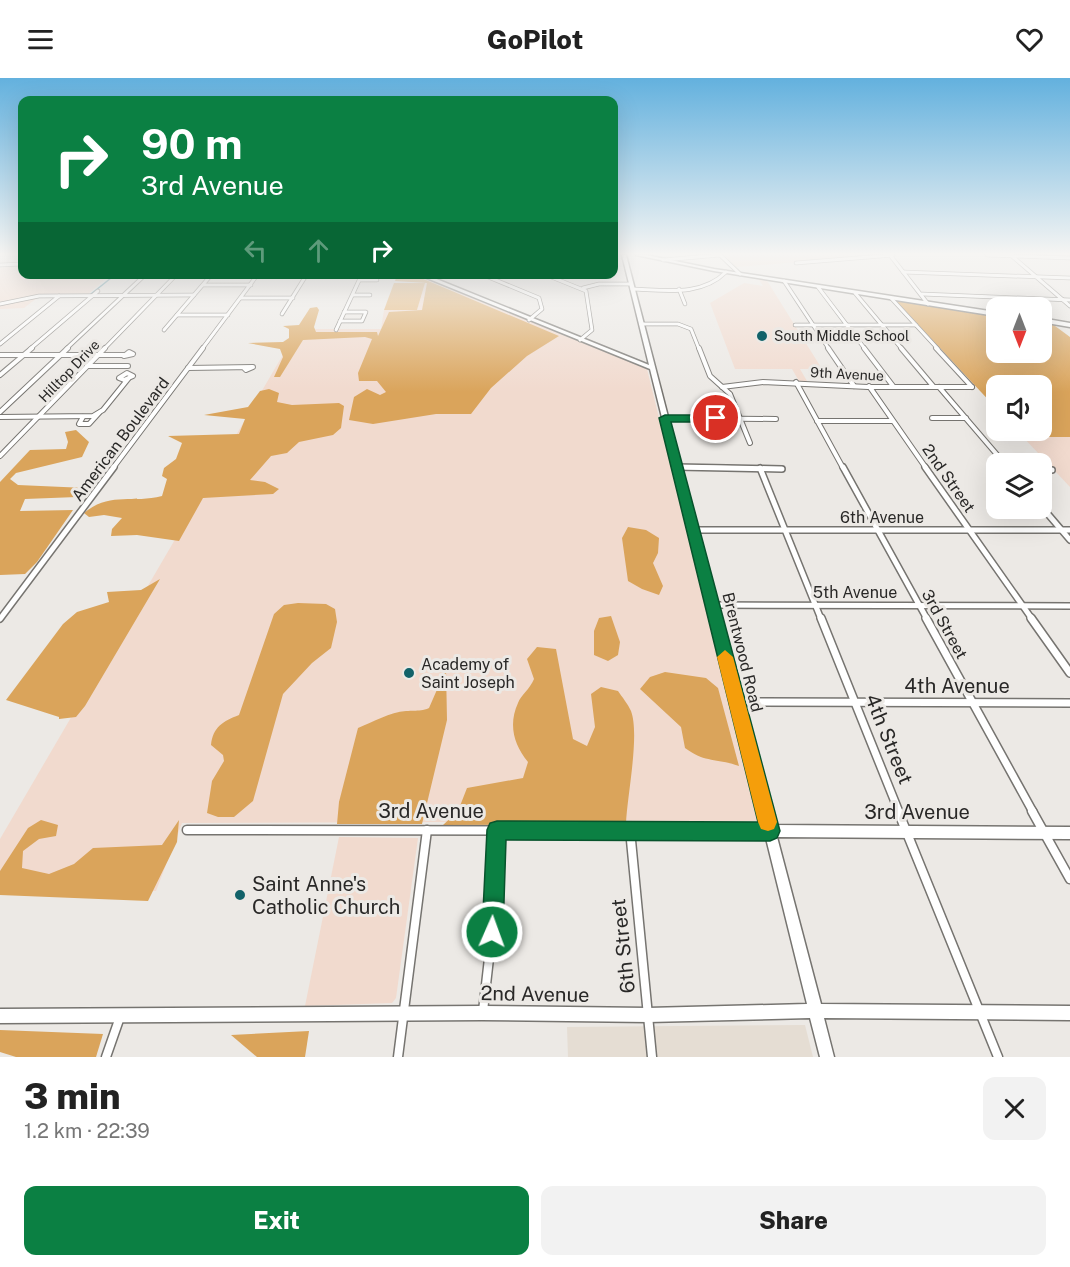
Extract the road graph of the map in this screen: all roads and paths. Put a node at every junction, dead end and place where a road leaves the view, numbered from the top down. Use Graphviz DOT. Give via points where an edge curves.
graph roads {
  1 [pos="16,301"];
  2 [pos="53,301"];
  3 [pos="87,301"];
  4 [pos="119,301"];
  5 [pos="151,301"];
  6 [pos="189,301"];
  7 [pos="239,301"];
  8 [pos="291,301"];
  9 [pos="349,301"];
  10 [pos="483,301"];
  11 [pos="540,301"];
  12 [pos="588,301"];
  13 [pos="635,301"];
  14 [pos="684,301"];
  15 [pos="796,301"];
  16 [pos="829,301"];
  17 [pos="861,301"];
  18 [pos="893,301"];
  19 [pos="908,301"];
  20 [pos="926,301"];
  21 [pos="0,304"];
  22 [pos="685,304"];
  23 [pos="928,304"];
  24 [pos="344,312"];
  25 [pos="986,313"];
  26 [pos="282,314"];
  27 [pos="177,315"];
  28 [pos="228,315"];
  29 [pos="529,320"];
  30 [pos="340,321"];
  31 [pos="1052,322"];
  32 [pos="641,324"];
  33 [pos="795,325"];
  34 [pos="813,325"];
  35 [pos="847,325"];
  36 [pos="882,325"];
  37 [pos="916,325"];
  38 [pos="1070,325"];
  39 [pos="164,330"];
  40 [pos="336,330"];
  41 [pos="580,340"];
  42 [pos="0,344"];
  43 [pos="0,355"];
  44 [pos="23,355"];
  45 [pos="61,355"];
  46 [pos="99,355"];
  47 [pos="124,355"];
  48 [pos="651,364"];
  49 [pos="87,366"];
  50 [pos="128,366"];
  51 [pos="188,368"];
  52 [pos="244,368"];
  53 [pos="0,375"];
  54 [pos="128,379"];
  55 [pos="796,382"];
  56 [pos="854,386"];
  57 [pos="869,386"];
  58 [pos="893,386"];
  59 [pos="936,386"];
  60 [pos="722,387"];
  61 [pos="0,412"];
  62 [pos="99,413"];
  63 [pos="0,417"];
  64 [pos="38,417"];
  65 [pos="83,417"];
  66 [pos="665,418"];
  67 [pos="932,418"];
  68 [pos="966,418"];
  69 [pos="740,419"];
  70 [pos="776,419"];
  71 [pos="817,421"];
  72 [pos="892,421"];
  73 [pos="750,443"];
  74 [pos="996,453"];
  75 [pos="0,456"];
  76 [pos="677,467"];
  77 [pos="760,468"];
  78 [pos="782,469"];
  79 [pos="1052,519"];
  80 [pos="693,530"];
  81 [pos="786,530"];
  82 [pos="878,530"];
  83 [pos="970,530"];
  84 [pos="1061,530"];
  85 [pos="1070,530"];
  86 [pos="1070,540"];
  87 [pos="712,605"];
  88 [pos="816,605"];
  89 [pos="919,606"];
  90 [pos="1023,606"];
  91 [pos="1070,606"];
  92 [pos="0,618"];
  93 [pos="1070,673"];
  94 [pos="737,702"];
  95 [pos="855,703"];
  96 [pos="973,703"];
  97 [pos="1070,703"];
  98 [pos="187,830"];
  99 [pos="427,830"];
  100 [pos="497,830"];
  101 [pos="630,831"];
  102 [pos="770,831"];
  103 [pos="907,831"];
  104 [pos="1045,832"];
  105 [pos="1070,832"];
  106 [pos="1070,879"];
  107 [pos="815,1011"];
  108 [pos="980,1012"];
  109 [pos="482,1013"];
  110 [pos="1070,1013"];
  111 [pos="404,1014"];
  112 [pos="648,1015"];
  113 [pos="0,1016"];
  114 [pos="121,1016"];
  115 [pos="106,1057"];
  116 [pos="398,1057"];
  117 [pos="652,1057"];
  118 [pos="827,1057"];
  119 [pos="998,1057"];
  1 -- 21 [label="street"];
  2 -- 42 [label="street"];
  3 -- 44 [label="street"];
  4 -- 45 [label="street"];
  5 -- 46 [label="street, Hilltop Drive"];
  6 -- 27 [label="street"];
  7 -- 28 [label="street, American Boulevard"];
  8 -- 26 [label="street"];
  9 -- 24 [label="street"];
  10 -- 29 [label="street"];
  11 -- 29 [label="street" via="543,309"];
  12 -- 41 [label="street" via="592,330"];
  13 -- 32 [label="street, Brentwood Road"];
  14 -- 22 [label="street"];
  15 -- 34 [label="street"];
  16 -- 35 [label="street"];
  17 -- 36 [label="street"];
  18 -- 37 [label="street"];
  19 -- 23 [label="street"];
  20 -- 23 [label="street"];
  23 -- 25 [label="street"];
  24 -- 30 [label="street"];
  24 -- 30 [label="street" via="366,312 362,321"];
  27 -- 28 [label="street"];
  27 -- 39 [label="street"];
  28 -- 51 [label="street, American Boulevard"];
  29 -- 41 [label="street"];
  30 -- 40 [label="street"];
  31 -- 38 [label="street"];
  32 -- 48 [label="street, Brentwood Road"];
  32 -- 60 [label="street" via="678,324 691,329 710,376"];
  33 -- 34 [label="street"];
  34 -- 35 [label="street"];
  34 -- 56 [label="street"];
  35 -- 36 [label="street"];
  35 -- 58 [label="street"];
  36 -- 37 [label="street"];
  36 -- 59 [label="street"];
  37 -- 59 [label="street, 9th Avenue" via="972,387"];
  41 -- 48 [label="street"];
  43 -- 44 [label="street"];
  44 -- 45 [label="street"];
  44 -- 53 [label="street"];
  45 -- 46 [label="street"];
  45 -- 61 [label="street"];
  46 -- 47 [label="street"];
  46 -- 49 [label="street, Hilltop Drive"];
  48 -- 66 [label="street, Brentwood Road"];
  49 -- 50 [label="street"];
  49 -- 64 [label="street, Hilltop Drive"];
  51 -- 52 [label="street"];
  51 -- 92 [label="street, American Boulevard"];
  54 -- 62 [label="street"];
  55 -- 56 [label="street, 9th Avenue"];
  55 -- 60 [label="street, 9th Avenue" via="742,382"];
  55 -- 71 [label="street, 3rd Street"];
  56 -- 57 [label="street, 9th Avenue"];
  57 -- 58 [label="street, 9th Avenue"];
  57 -- 72 [label="street, 2nd Street"];
  58 -- 59 [label="street, 9th Avenue"];
  59 -- 68 [label="street"];
  60 -- 69 [label="street" via="730,394"];
  62 -- 65 [label="street"];
  62 -- 65 [label="street" via="92,422 79,424"];
  63 -- 64 [label="street"];
  64 -- 65 [label="street"];
  64 -- 75 [label="street, Hilltop Drive"];
  66 -- 69 [label="street"];
  66 -- 76 [label="street, Brentwood Road"];
  67 -- 68 [label="street"];
  68 -- 74 [label="street"];
  69 -- 70 [label="street"];
  69 -- 73 [label="street"];
  71 -- 72 [label="street"];
  71 -- 82 [label="street, 3rd Street"];
  72 -- 83 [label="street, 2nd Street"];
  76 -- 77 [label="street"];
  76 -- 80 [label="street, Brentwood Road"];
  77 -- 78 [label="street"];
  77 -- 81 [label="street, 4th Street"];
  79 -- 84 [label="street"];
  80 -- 81 [label="street, 6th Avenue"];
  80 -- 87 [label="street, Brentwood Road"];
  81 -- 82 [label="street, 6th Avenue"];
  81 -- 88 [label="street, 4th Street"];
  82 -- 83 [label="street, 6th Avenue"];
  82 -- 89 [label="street, 3rd Street"];
  83 -- 84 [label="street, 6th Avenue"];
  83 -- 90 [label="street, 2nd Street"];
  84 -- 85 [label="street, 6th Avenue"];
  84 -- 86 [label="street"];
  87 -- 88 [label="street, 5th Avenue"];
  87 -- 94 [label="street, Brentwood Road"];
  88 -- 89 [label="street, 5th Avenue"];
  88 -- 95 [label="street, 4th Street"];
  89 -- 90 [label="street, 5th Avenue"];
  89 -- 96 [label="street, 3rd Street"];
  90 -- 91 [label="street, 5th Avenue"];
  90 -- 93 [label="street, 2nd Street"];
  94 -- 95 [label="street, 4th Avenue"];
  94 -- 102 [label="street, Brentwood Road"];
  95 -- 96 [label="street, 4th Avenue"];
  95 -- 103 [label="street, 4th Street"];
  96 -- 97 [label="street, 4th Avenue"];
  96 -- 104 [label="street, 3rd Street"];
  98 -- 99 [label="street, 3rd Avenue"];
  99 -- 100 [label="street, 3rd Avenue"];
  99 -- 111 [label="street"];
  100 -- 101 [label="street, 3rd Avenue"];
  100 -- 109 [label="street" via="492,932"];
  101 -- 102 [label="street, 3rd Avenue"];
  101 -- 112 [label="street, 6th Street"];
  102 -- 103 [label="street, 3rd Avenue"];
  102 -- 107 [label="street, Brentwood Road"];
  103 -- 104 [label="street, 3rd Avenue"];
  103 -- 108 [label="street, 4th Street"];
  104 -- 105 [label="street, 3rd Avenue"];
  104 -- 106 [label="street, 3rd Street"];
  107 -- 108 [label="street, 2nd Avenue"];
  107 -- 112 [label="street, 2nd Avenue"];
  107 -- 118 [label="street, Brentwood Road"];
  108 -- 110 [label="street, 2nd Avenue"];
  108 -- 119 [label="street, 4th Street"];
  109 -- 111 [label="street, 2nd Avenue"];
  109 -- 112 [label="street, 2nd Avenue"];
  111 -- 114 [label="street, 2nd Avenue"];
  111 -- 116 [label="street"];
  112 -- 117 [label="street, 6th Street"];
  113 -- 114 [label="street, 2nd Avenue"];
  114 -- 115 [label="street"];
}
